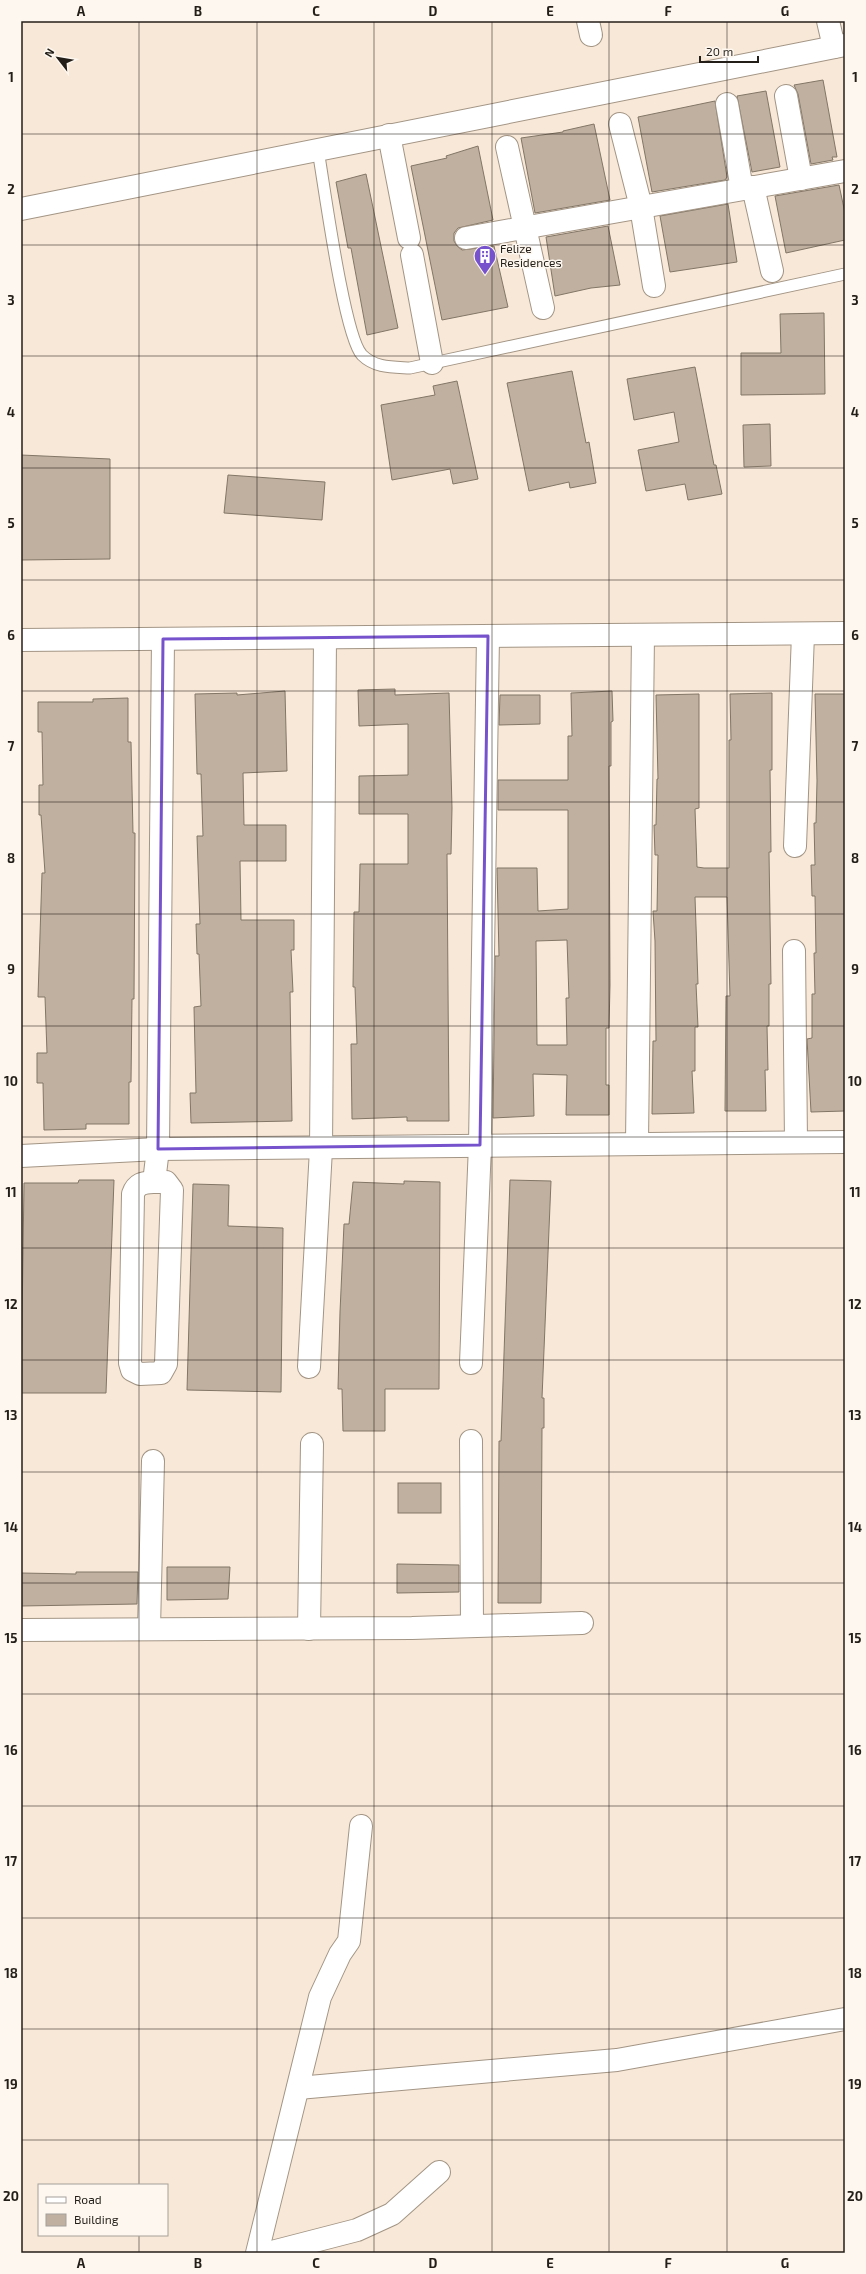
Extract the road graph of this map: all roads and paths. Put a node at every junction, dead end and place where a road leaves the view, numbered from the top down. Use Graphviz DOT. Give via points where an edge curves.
graph roads {
  1 [pos="828,21"];
  2 [pos="840,46"];
  3 [pos="786,96"];
  4 [pos="726,104"];
  5 [pos="620,124"];
  6 [pos="389,136"];
  7 [pos="507,146"];
  8 [pos="318,150"];
  9 [pos="845,171"];
  10 [pos="800,179"];
  11 [pos="748,188"];
  12 [pos="641,207"];
  13 [pos="21,209"];
  14 [pos="526,227"];
  15 [pos="466,238"];
  16 [pos="772,271"];
  17 [pos="845,274"];
  18 [pos="654,286"];
  19 [pos="543,308"];
  20 [pos="432,364"];
  21 [pos="845,633"];
  22 [pos="803,634"];
  23 [pos="643,635"];
  24 [pos="488,636"];
  25 [pos="325,638"];
  26 [pos="163,639"];
  27 [pos="21,640"];
  28 [pos="795,846"];
  29 [pos="794,951"];
  30 [pos="796,1142"];
  31 [pos="845,1142"];
  32 [pos="637,1143"];
  33 [pos="480,1145"];
  34 [pos="158,1149"];
  35 [pos="321,1149"];
  36 [pos="21,1156"];
  37 [pos="154,1182"];
  38 [pos="471,1363"];
  39 [pos="309,1367"];
  40 [pos="471,1441"];
  41 [pos="312,1444"];
  42 [pos="153,1461"];
  43 [pos="582,1622"];
  44 [pos="472,1626"];
  45 [pos="149,1629"];
  46 [pos="309,1629"];
  47 [pos="21,1630"];
  48 [pos="361,1826"];
  49 [pos="845,2019"];
  50 [pos="298,2088"];
  51 [pos="439,2172"];
  52 [pos="257,2253"];
  53 [pos="268,2253"];
  1 -- 2 [label="street"];
  2 -- 6 [label="street"];
  3 -- 10 [label="street"];
  4 -- 11 [label="street"];
  5 -- 12 [label="street"];
  6 -- 8 [label="street"];
  6 -- 20 [label="street"];
  7 -- 14 [label="street"];
  8 -- 13 [label="street"];
  8 -- 20 [label="lane" via="355,346 372,363 386,367 410,368"];
  9 -- 10 [label="street"];
  10 -- 11 [label="street"];
  11 -- 12 [label="street"];
  11 -- 16 [label="street"];
  12 -- 14 [label="street"];
  12 -- 18 [label="street"];
  14 -- 15 [label="street"];
  14 -- 19 [label="street"];
  17 -- 20 [label="lane"];
  21 -- 22 [label="street"];
  22 -- 23 [label="street"];
  22 -- 28 [label="street"];
  23 -- 24 [label="street"];
  23 -- 32 [label="street"];
  24 -- 25 [label="street"];
  24 -- 33 [label="street"];
  25 -- 26 [label="street"];
  25 -- 35 [label="street"];
  26 -- 27 [label="street"];
  26 -- 34 [label="street"];
  29 -- 30 [label="street"];
  30 -- 31 [label="street"];
  30 -- 32 [label="street"];
  32 -- 33 [label="street"];
  33 -- 35 [label="street"];
  33 -- 38 [label="street"];
  34 -- 35 [label="street"];
  34 -- 36 [label="street"];
  34 -- 37 [label="street"];
  35 -- 39 [label="street"];
  37 -- 37 [label="street" via="141,1183 133,1194 130,1363 132,1370 140,1374 161,1373 166,1364 172,1190 166,1182"];
  40 -- 44 [label="street"];
  41 -- 46 [label="street"];
  42 -- 45 [label="street"];
  43 -- 44 [label="street"];
  44 -- 46 [label="street"];
  45 -- 46 [label="street"];
  45 -- 47 [label="street"];
  48 -- 50 [label="street" via="349,1941 340,1954 320,1997"];
  49 -- 50 [label="street" via="617,2060"];
  50 -- 52 [label="street"];
  51 -- 53 [label="street" via="392,2214 357,2230"];
}
